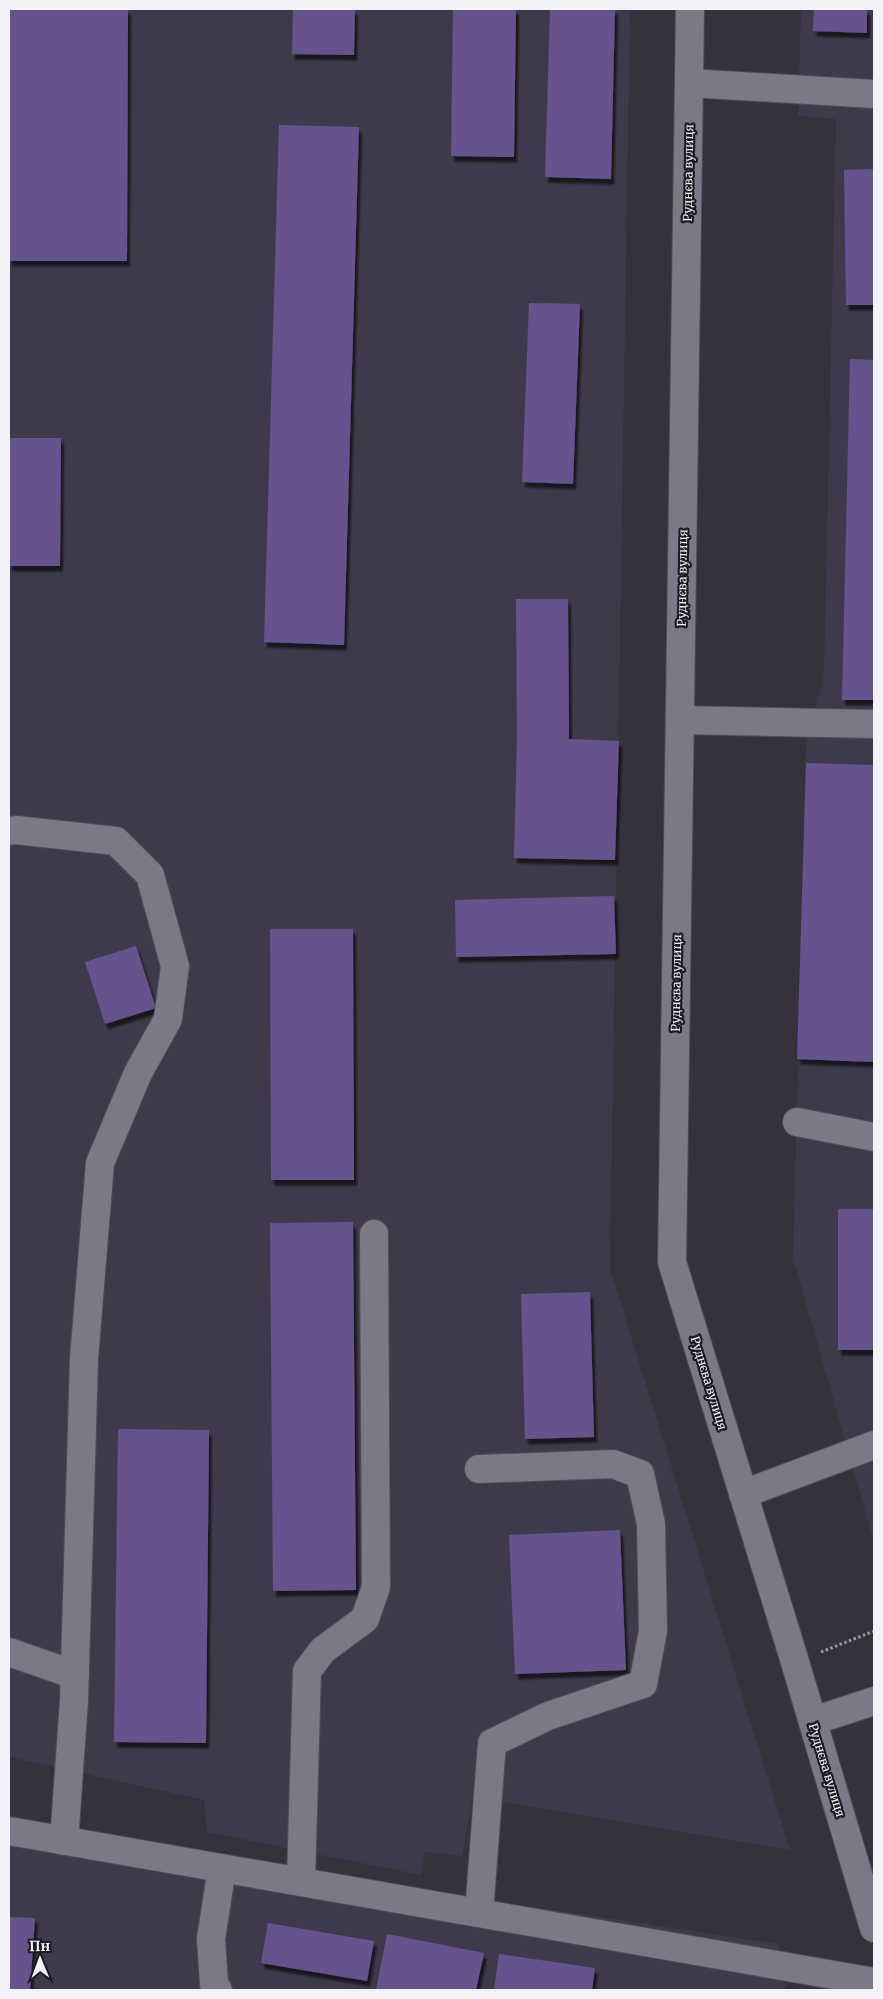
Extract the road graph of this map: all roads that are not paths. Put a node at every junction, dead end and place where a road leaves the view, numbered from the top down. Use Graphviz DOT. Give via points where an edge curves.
graph roads {
  1 [pos="690,9"];
  2 [pos="689,83"];
  3 [pos="874,94"];
  4 [pos="680,720"];
  5 [pos="874,724"];
  6 [pos="9,831"];
  7 [pos="796,1122"];
  8 [pos="874,1138"];
  9 [pos="374,1234"];
  10 [pos="874,1446"];
  11 [pos="479,1469"];
  12 [pos="743,1494"];
  13 [pos="9,1652"];
  14 [pos="75,1675"];
  15 [pos="874,1701"];
  16 [pos="813,1721"];
  17 [pos="9,1831"];
  18 [pos="64,1840"];
  19 [pos="222,1868"];
  20 [pos="301,1882"];
  21 [pos="479,1913"];
  22 [pos="874,1928"];
  23 [pos="874,1982"];
  24 [pos="218,1990"];
  1 -- 2 [label="street, Руднєва вулиця"];
  2 -- 3 [label="street"];
  2 -- 4 [label="street, Руднєва вулиця"];
  4 -- 5 [label="street"];
  4 -- 12 [label="street, Руднєва вулиця" via="672,1262"];
  6 -- 14 [label="street" via="116,841 150,875 175,966 168,1019 138,1073 100,1163 84,1359"];
  7 -- 8 [label="street"];
  9 -- 20 [label="street" via="376,1587 365,1618 323,1650 307,1671"];
  10 -- 12 [label="street"];
  11 -- 21 [label="street" via="613,1464 640,1474 651,1524 653,1631 643,1684 548,1716 492,1743"];
  12 -- 16 [label="street, Руднєва вулиця"];
  13 -- 14 [label="street"];
  14 -- 18 [label="street"];
  15 -- 16 [label="street"];
  16 -- 22 [label="street, Руднєва вулиця"];
  17 -- 18 [label="street"];
  18 -- 19 [label="street"];
  19 -- 20 [label="street"];
  19 -- 24 [label="street" via="211,1939 214,1984"];
  20 -- 21 [label="street"];
  21 -- 23 [label="street"];
}
